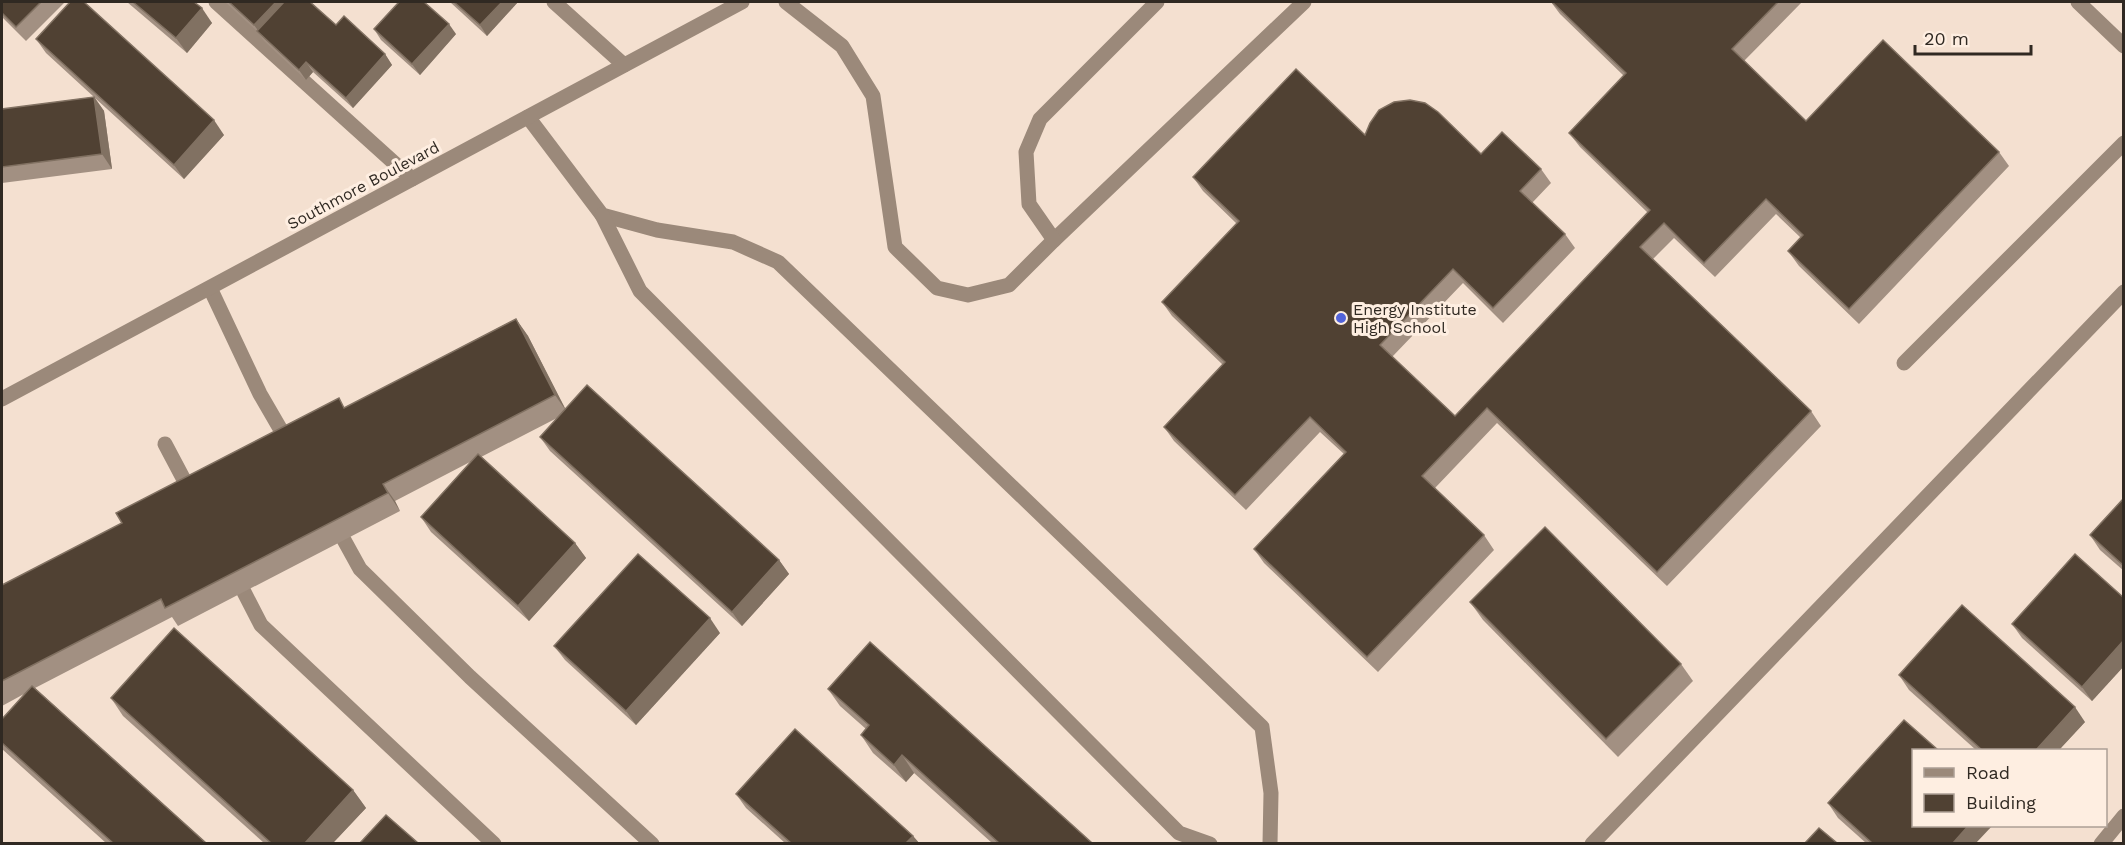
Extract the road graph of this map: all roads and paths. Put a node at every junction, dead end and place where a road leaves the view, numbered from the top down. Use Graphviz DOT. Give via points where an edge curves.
graph roads {
  1 [pos="216,2"];
  2 [pos="554,2"];
  3 [pos="742,2"];
  4 [pos="786,2"];
  5 [pos="1157,2"];
  6 [pos="1304,2"];
  7 [pos="2078,2"];
  8 [pos="2124,45"];
  9 [pos="624,65"];
  10 [pos="528,117"];
  11 [pos="2124,142"];
  12 [pos="412,180"];
  13 [pos="602,215"];
  14 [pos="1054,240"];
  15 [pos="210,288"];
  16 [pos="2124,292"];
  17 [pos="1904,363"];
  18 [pos="2,399"];
  19 [pos="165,444"];
  20 [pos="291,447"];
  21 [pos="190,491"];
  22 [pos="344,540"];
  23 [pos="244,592"];
  24 [pos="2124,816"];
  25 [pos="494,843"];
  26 [pos="652,843"];
  27 [pos="1210,843"];
  28 [pos="1270,843"];
  29 [pos="1592,843"];
  30 [pos="2101,843"];
  1 -- 12 [label="street"];
  2 -- 9 [label="street"];
  3 -- 9 [label="street, Southmore Boulevard"];
  4 -- 14 [label="street" via="842,46 873,96 895,247 937,288 968,295 1009,285"];
  5 -- 14 [label="street" via="1040,120 1026,152 1029,204"];
  6 -- 14 [label="street"];
  7 -- 8 [label="street"];
  9 -- 10 [label="street, Southmore Boulevard"];
  10 -- 12 [label="street, Southmore Boulevard"];
  10 -- 13 [label="street"];
  11 -- 17 [label="street"];
  12 -- 15 [label="street, Southmore Boulevard"];
  13 -- 27 [label="street" via="640,291 1179,832"];
  13 -- 28 [label="street" via="657,230 733,242 778,262 1262,727 1271,793"];
  15 -- 18 [label="street, Southmore Boulevard"];
  15 -- 20 [label="street" via="260,394"];
  16 -- 29 [label="street"];
  19 -- 21 [label="street"];
  22 -- 26 [label="street" via="360,569 436,644"];
  23 -- 25 [label="street" via="261,625"];
  24 -- 30 [label="street"];
}
